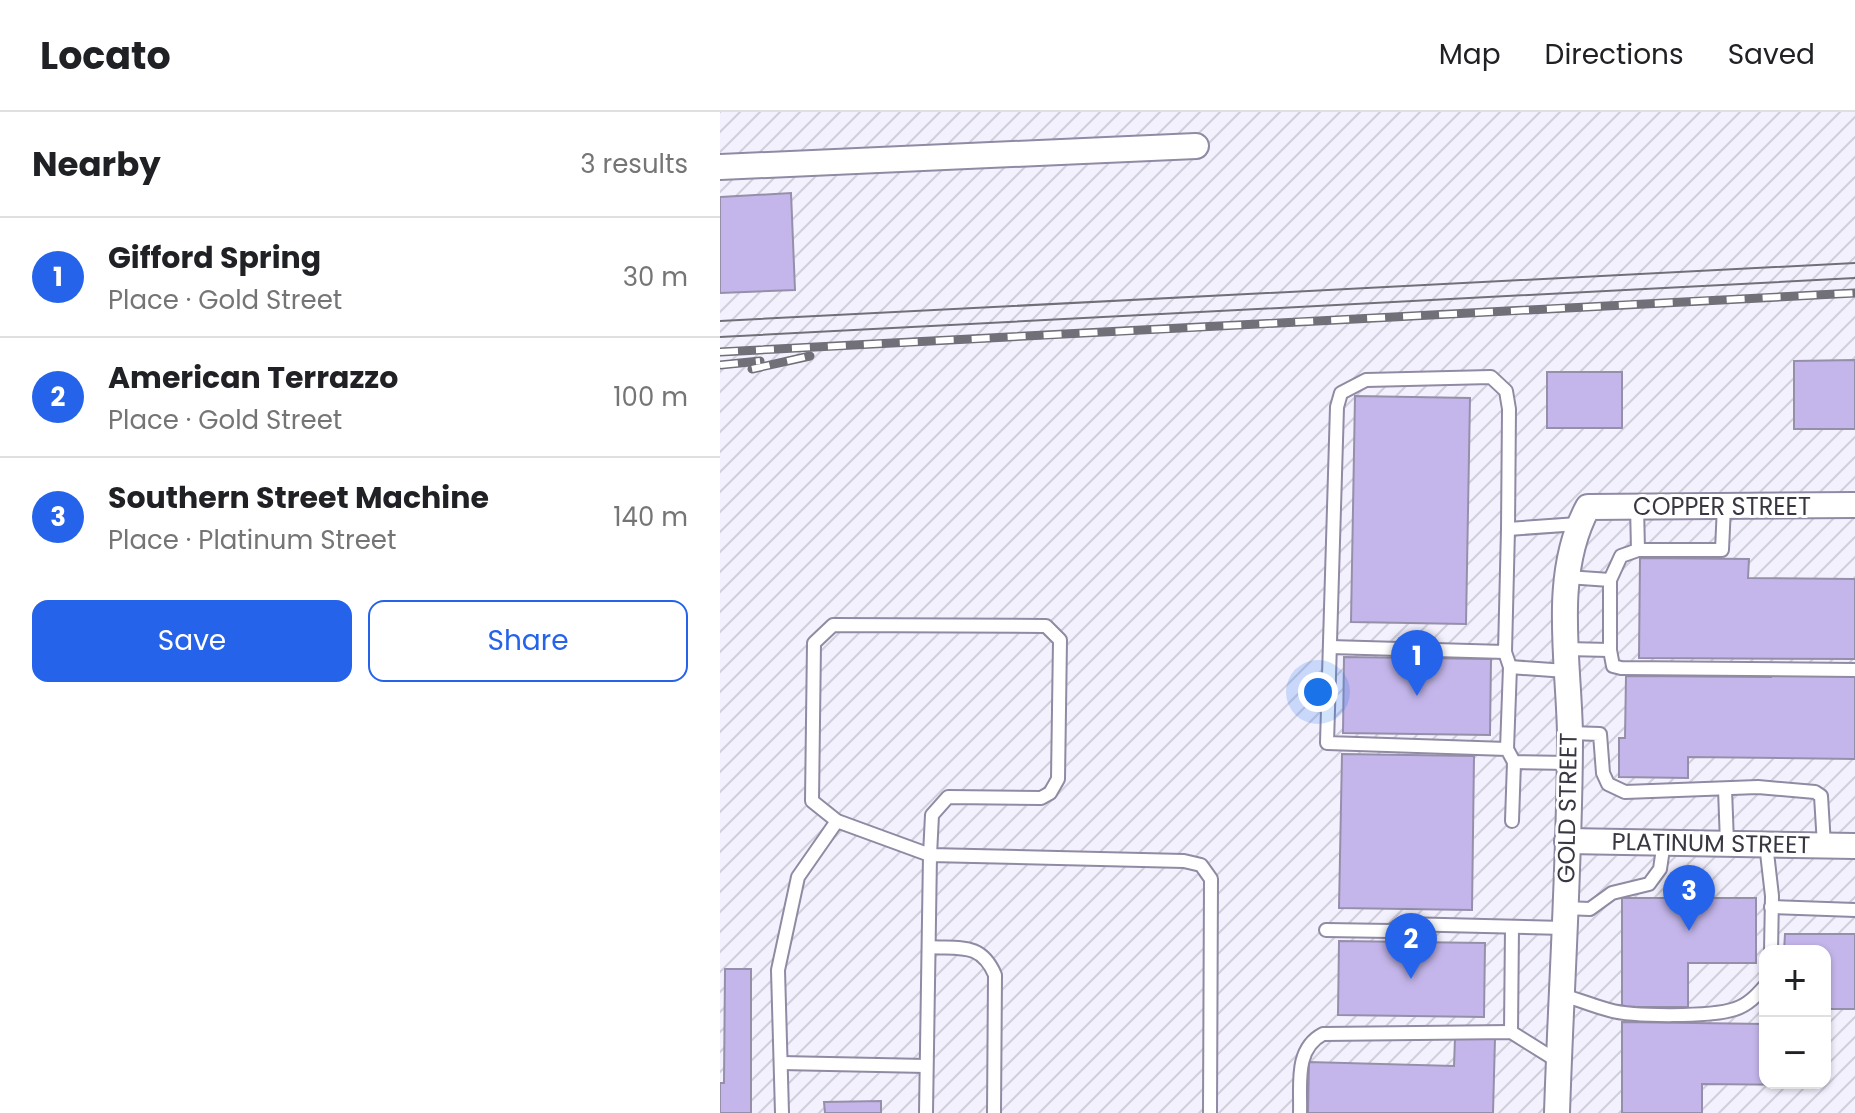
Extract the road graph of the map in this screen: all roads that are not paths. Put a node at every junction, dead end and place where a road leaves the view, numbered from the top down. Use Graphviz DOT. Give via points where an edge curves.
graph roads {
  1 [pos="1196,146"];
  2 [pos="720,167"];
  3 [pos="1855,505"];
  4 [pos="1637,506"];
  5 [pos="1724,506"];
  6 [pos="1583,516"];
  7 [pos="1508,529"];
  8 [pos="1638,550"];
  9 [pos="1567,577"];
  10 [pos="1610,580"];
  11 [pos="1330,647"];
  12 [pos="1610,650"];
  13 [pos="1505,652"];
  14 [pos="1566,660"];
  15 [pos="1510,667"];
  16 [pos="1855,670"];
  17 [pos="1570,733"];
  18 [pos="1507,749"];
  19 [pos="1514,762"];
  20 [pos="1569,763"];
  21 [pos="1725,789"];
  22 [pos="837,821"];
  23 [pos="1512,821"];
  24 [pos="1567,841"];
  25 [pos="1664,842"];
  26 [pos="1727,843"];
  27 [pos="1766,844"];
  28 [pos="1824,845"];
  29 [pos="1855,846"];
  30 [pos="930,855"];
  31 [pos="1771,907"];
  32 [pos="1855,910"];
  33 [pos="1564,918"];
  34 [pos="1512,927"];
  35 [pos="1326,930"];
  36 [pos="1771,945"];
  37 [pos="929,947"];
  38 [pos="1759,992"];
  39 [pos="1561,995"];
  40 [pos="1511,1032"];
  41 [pos="1559,1062"];
  42 [pos="781,1063"];
  43 [pos="926,1066"];
  44 [pos="782,1113"];
  45 [pos="926,1113"];
  46 [pos="994,1113"];
  47 [pos="1210,1113"];
  48 [pos="1300,1113"];
  49 [pos="1557,1113"];
  1 -- 2 [label="street"];
  3 -- 5 [label="street, COPPER STREET"];
  4 -- 5 [label="street, COPPER STREET"];
  4 -- 6 [label="street, COPPER STREET"];
  4 -- 8 [label="lane"];
  5 -- 8 [label="lane" via="1722,550"];
  6 -- 7 [label="lane"];
  6 -- 9 [label="street, GOLD STREET"];
  7 -- 11 [label="lane" via="1509,409 1506,391 1491,377 1366,380 1341,393"];
  7 -- 13 [label="lane"];
  8 -- 10 [label="lane" via="1621,556"];
  9 -- 10 [label="lane"];
  9 -- 14 [label="street, GOLD STREET"];
  10 -- 12 [label="lane"];
  11 -- 13 [label="lane"];
  11 -- 18 [label="lane" via="1327,743"];
  12 -- 14 [label="lane"];
  12 -- 16 [label="lane" via="1613,666 1621,668"];
  13 -- 15 [label="lane"];
  14 -- 15 [label="lane"];
  14 -- 17 [label="street, GOLD STREET"];
  15 -- 18 [label="lane"];
  17 -- 20 [label="street, GOLD STREET"];
  17 -- 21 [label="lane" via="1600,734 1603,773 1608,784 1625,792"];
  18 -- 19 [label="lane"];
  19 -- 20 [label="lane"];
  19 -- 23 [label="lane"];
  20 -- 24 [label="street, GOLD STREET"];
  21 -- 26 [label="lane"];
  21 -- 28 [label="lane" via="1815,792 1821,796"];
  22 -- 30 [label="lane"];
  22 -- 30 [label="lane" via="812,801 814,643 833,625 1046,626 1060,640 1058,779 1041,798 948,797 932,815"];
  22 -- 42 [label="lane" via="798,877 778,970"];
  24 -- 25 [label="street, PLATINUM STREET"];
  24 -- 33 [label="street, GOLD STREET"];
  25 -- 26 [label="street, PLATINUM STREET"];
  25 -- 33 [label="lane" via="1660,869 1649,884 1612,893 1590,909"];
  26 -- 27 [label="street, PLATINUM STREET"];
  27 -- 28 [label="street, PLATINUM STREET"];
  27 -- 31 [label="lane"];
  28 -- 29 [label="street, PLATINUM STREET"];
  30 -- 37 [label="lane"];
  30 -- 47 [label="lane" via="1201,865 1211,879"];
  31 -- 32 [label="lane"];
  31 -- 36 [label="lane"];
  33 -- 34 [label="lane"];
  33 -- 39 [label="street, GOLD STREET"];
  34 -- 35 [label="lane" via="1402,924 1391,931"];
  34 -- 40 [label="lane"];
  37 -- 43 [label="lane"];
  37 -- 46 [label="lane" via="974,949 988,959 995,975"];
  38 -- 39 [label="lane" via="1735,1009 1682,1014 1609,1010"];
  39 -- 41 [label="street, GOLD STREET"];
  40 -- 41 [label="lane"];
  40 -- 48 [label="lane" via="1323,1034 1303,1053"];
  41 -- 49 [label="street, GOLD STREET"];
  42 -- 43 [label="lane"];
  42 -- 44 [label="lane"];
  43 -- 45 [label="lane"];
}
